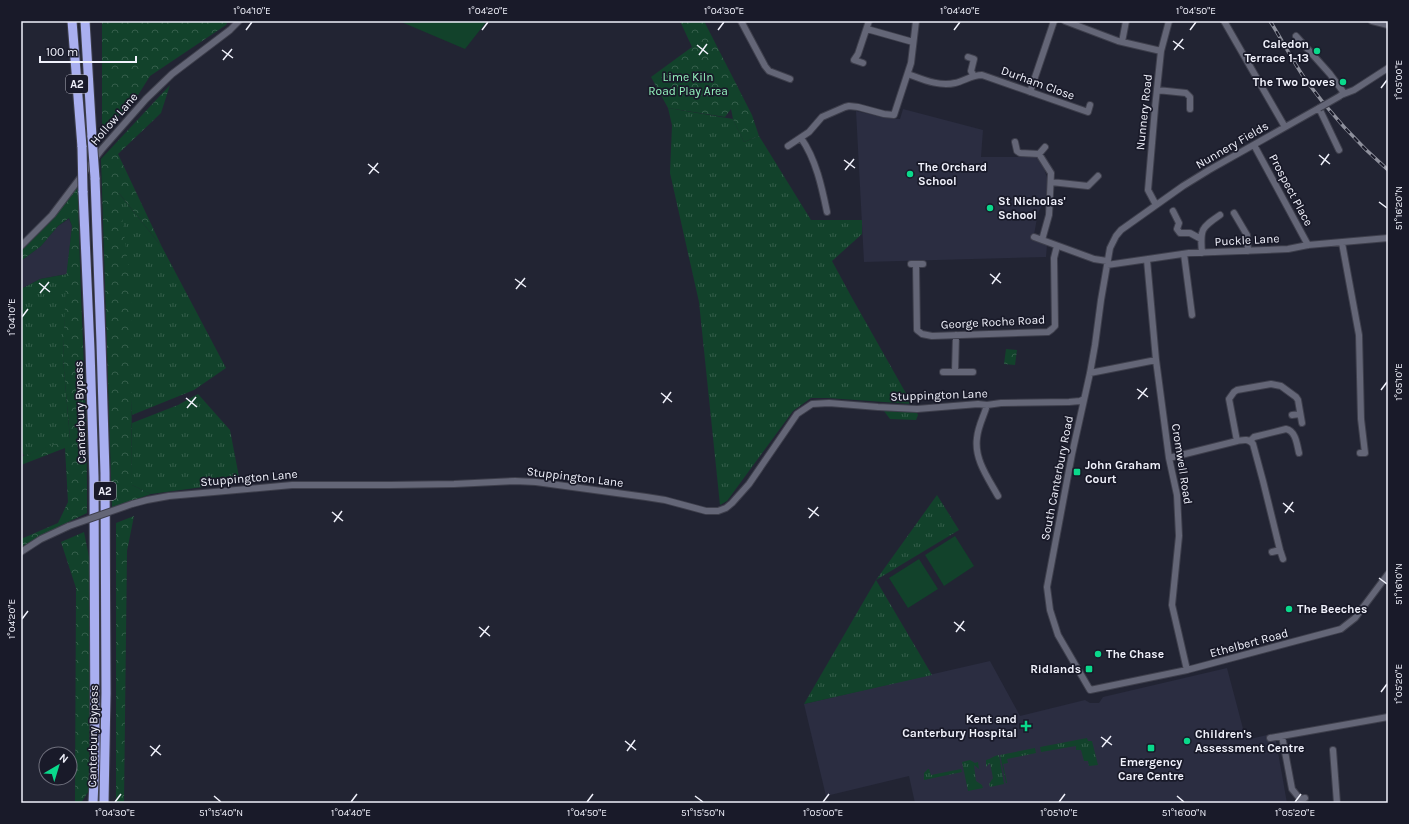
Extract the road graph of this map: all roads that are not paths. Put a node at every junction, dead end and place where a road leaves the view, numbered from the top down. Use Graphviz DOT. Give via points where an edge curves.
graph roads {
  1 [pos="68,21"];
  2 [pos="72,21"];
  3 [pos="85,21"];
  4 [pos="239,21"];
  5 [pos="742,21"];
  6 [pos="869,21"];
  7 [pos="916,21"];
  8 [pos="1054,21"];
  9 [pos="1066,21"];
  10 [pos="1126,21"];
  11 [pos="1169,21"];
  12 [pos="1224,21"];
  13 [pos="1372,21"];
  14 [pos="1388,25"];
  15 [pos="866,29"];
  16 [pos="1296,36"];
  17 [pos="914,42"];
  18 [pos="1122,42"];
  19 [pos="1161,51"];
  20 [pos="968,57"];
  21 [pos="863,63"];
  22 [pos="75,65"];
  23 [pos="1388,68"];
  24 [pos="908,74"];
  25 [pos="974,76"];
  26 [pos="790,78"];
  27 [pos="1157,90"];
  28 [pos="1030,92"];
  29 [pos="1342,95"];
  30 [pos="1197,104"];
  31 [pos="1090,105"];
  32 [pos="1320,108"];
  33 [pos="1285,127"];
  34 [pos="801,138"];
  35 [pos="1015,142"];
  36 [pos="1254,145"];
  37 [pos="788,146"];
  38 [pos="1045,147"];
  39 [pos="1340,147"];
  40 [pos="1039,154"];
  41 [pos="1098,176"];
  42 [pos="1051,182"];
  43 [pos="830,190"];
  44 [pos="823,192"];
  45 [pos="1156,204"];
  46 [pos="1173,211"];
  47 [pos="827,212"];
  48 [pos="1234,213"];
  49 [pos="1220,215"];
  50 [pos="1034,237"];
  51 [pos="1388,238"];
  52 [pos="1201,239"];
  53 [pos="1042,240"];
  54 [pos="1342,243"];
  55 [pos="1308,245"];
  56 [pos="21,246"];
  57 [pos="1058,246"];
  58 [pos="1248,251"];
  59 [pos="1202,253"];
  60 [pos="1184,254"];
  61 [pos="1147,260"];
  62 [pos="1107,263"];
  63 [pos="917,264"];
  64 [pos="1192,316"];
  65 [pos="956,335"];
  66 [pos="1156,360"];
  67 [pos="942,372"];
  68 [pos="955,372"];
  69 [pos="973,372"];
  70 [pos="1090,373"];
  71 [pos="1084,399"];
  72 [pos="987,405"];
  73 [pos="1300,414"];
  74 [pos="1292,415"];
  75 [pos="1302,423"];
  76 [pos="1237,441"];
  77 [pos="1250,441"];
  78 [pos="1360,453"];
  79 [pos="1299,454"];
  80 [pos="1169,458"];
  81 [pos="998,496"];
  82 [pos="1280,550"];
  83 [pos="21,552"];
  84 [pos="1272,552"];
  85 [pos="1283,558"];
  86 [pos="1388,574"];
  87 [pos="1187,670"];
  88 [pos="1090,690"];
  89 [pos="1388,717"];
  90 [pos="1282,736"];
  91 [pos="1270,738"];
  92 [pos="1334,750"];
  93 [pos="1305,798"];
  94 [pos="93,803"];
  95 [pos="104,803"];
  96 [pos="1336,803"];
  1 -- 22 [label="highway, A2"];
  2 -- 22 [label="highway, Canterbury Bypass / A2"];
  3 -- 95 [label="highway, Canterbury Bypass / A2, bridge" via="95,178 105,473"];
  4 -- 56 [label="street, Hollow Lane" via="172,74 146,99 102,149 52,215"];
  5 -- 26 [label="street" via="765,66 770,71"];
  6 -- 15 [label="street"];
  7 -- 17 [label="street"];
  8 -- 28 [label="street"];
  9 -- 18 [label="street"];
  10 -- 18 [label="street"];
  11 -- 19 [label="street, Nunnery Road"];
  12 -- 33 [label="street"];
  13 -- 14 [label="street"];
  15 -- 17 [label="street"];
  15 -- 21 [label="street" via="854,60"];
  16 -- 29 [label="street" via="1330,74"];
  17 -- 24 [label="street"];
  18 -- 19 [label="street"];
  19 -- 27 [label="street, Nunnery Road"];
  20 -- 25 [label="street" via="974,59 971,71"];
  22 -- 94 [label="highway, Canterbury Bypass / A2, bridge" via="82,147 94,476"];
  23 -- 29 [label="street, Nunnery Fields"];
  24 -- 25 [label="street, Durham Close" via="948,84"];
  24 -- 34 [label="street" via="894,115 850,106 822,117"];
  25 -- 28 [label="street, Durham Close" via="982,75"];
  27 -- 30 [label="street" via="1186,93 1190,97 1190,106"];
  27 -- 45 [label="street, Nunnery Road" via="1148,190"];
  28 -- 31 [label="street, Durham Close" via="1088,112"];
  29 -- 32 [label="street, Nunnery Fields, bridge"];
  32 -- 33 [label="street, Nunnery Fields"];
  32 -- 39 [label="street"];
  33 -- 36 [label="street, Nunnery Fields"];
  34 -- 37 [label="street"];
  34 -- 44 [label="street" via="813,160"];
  35 -- 40 [label="street" via="1020,153"];
  36 -- 45 [label="street, Nunnery Fields"];
  36 -- 55 [label="street, Prospect Place"];
  38 -- 40 [label="street"];
  40 -- 42 [label="street" via="1051,173"];
  41 -- 42 [label="street" via="1088,186"];
  42 -- 53 [label="street" via="1049,215"];
  43 -- 44 [label="street"];
  44 -- 47 [label="street"];
  45 -- 62 [label="street, Nunnery Fields" via="1116,236"];
  46 -- 52 [label="street" via="1180,232 1190,233"];
  48 -- 58 [label="street" via="1247,235"];
  49 -- 52 [label="street" via="1205,226"];
  50 -- 53 [label="street"];
  51 -- 54 [label="street, Puckle Lane"];
  52 -- 59 [label="street"];
  53 -- 57 [label="street"];
  54 -- 55 [label="street, Puckle Lane"];
  54 -- 78 [label="street" via="1359,335 1359,419 1365,453"];
  55 -- 58 [label="street, Puckle Lane"];
  57 -- 62 [label="street"];
  57 -- 65 [label="street, George Roche Road" via="1054,258 1055,326 1052,329 1048,332"];
  58 -- 59 [label="street, Puckle Lane"];
  59 -- 60 [label="street, Puckle Lane"];
  60 -- 61 [label="street, Puckle Lane"];
  60 -- 64 [label="street"];
  61 -- 62 [label="street, Puckle Lane"];
  61 -- 66 [label="street, Cromwell Road"];
  62 -- 70 [label="street, South Canterbury Road"];
  63 -- 65 [label="street, George Roche Road" via="917,330 926,336"];
  65 -- 68 [label="street"];
  66 -- 70 [label="street"];
  66 -- 80 [label="street, Cromwell Road"];
  67 -- 68 [label="street"];
  68 -- 69 [label="street"];
  70 -- 71 [label="street, South Canterbury Road"];
  71 -- 72 [label="street, Stuppington Lane" via="1069,402"];
  71 -- 88 [label="street, South Canterbury Road" via="1047,587 1050,610 1058,635"];
  72 -- 81 [label="street" via="976,446 991,491"];
  72 -- 83 [label="street, Stuppington Lane, bridge" via="892,408 824,402 812,404 797,414 749,484 732,503 718,511 706,511 665,500 536,482 292,484 147,500 69,526"];
  73 -- 74 [label="street"];
  73 -- 75 [label="street"];
  73 -- 76 [label="street" via="1296,397 1277,384 1237,390 1229,399"];
  76 -- 77 [label="street"];
  76 -- 80 [label="street"];
  77 -- 79 [label="street" via="1254,437 1286,429 1292,432"];
  77 -- 82 [label="street"];
  80 -- 87 [label="street, Cromwell Road" via="1176,495 1179,536 1172,605"];
  82 -- 84 [label="street"];
  82 -- 85 [label="street"];
  86 -- 87 [label="street, Ethelbert Road" via="1355,618 1341,629"];
  87 -- 88 [label="street, Ethelbert Road"];
  89 -- 90 [label="street"];
  90 -- 91 [label="street"];
  90 -- 93 [label="street" via="1292,789 1300,799"];
  92 -- 96 [label="street" via="1338,758"];
}
